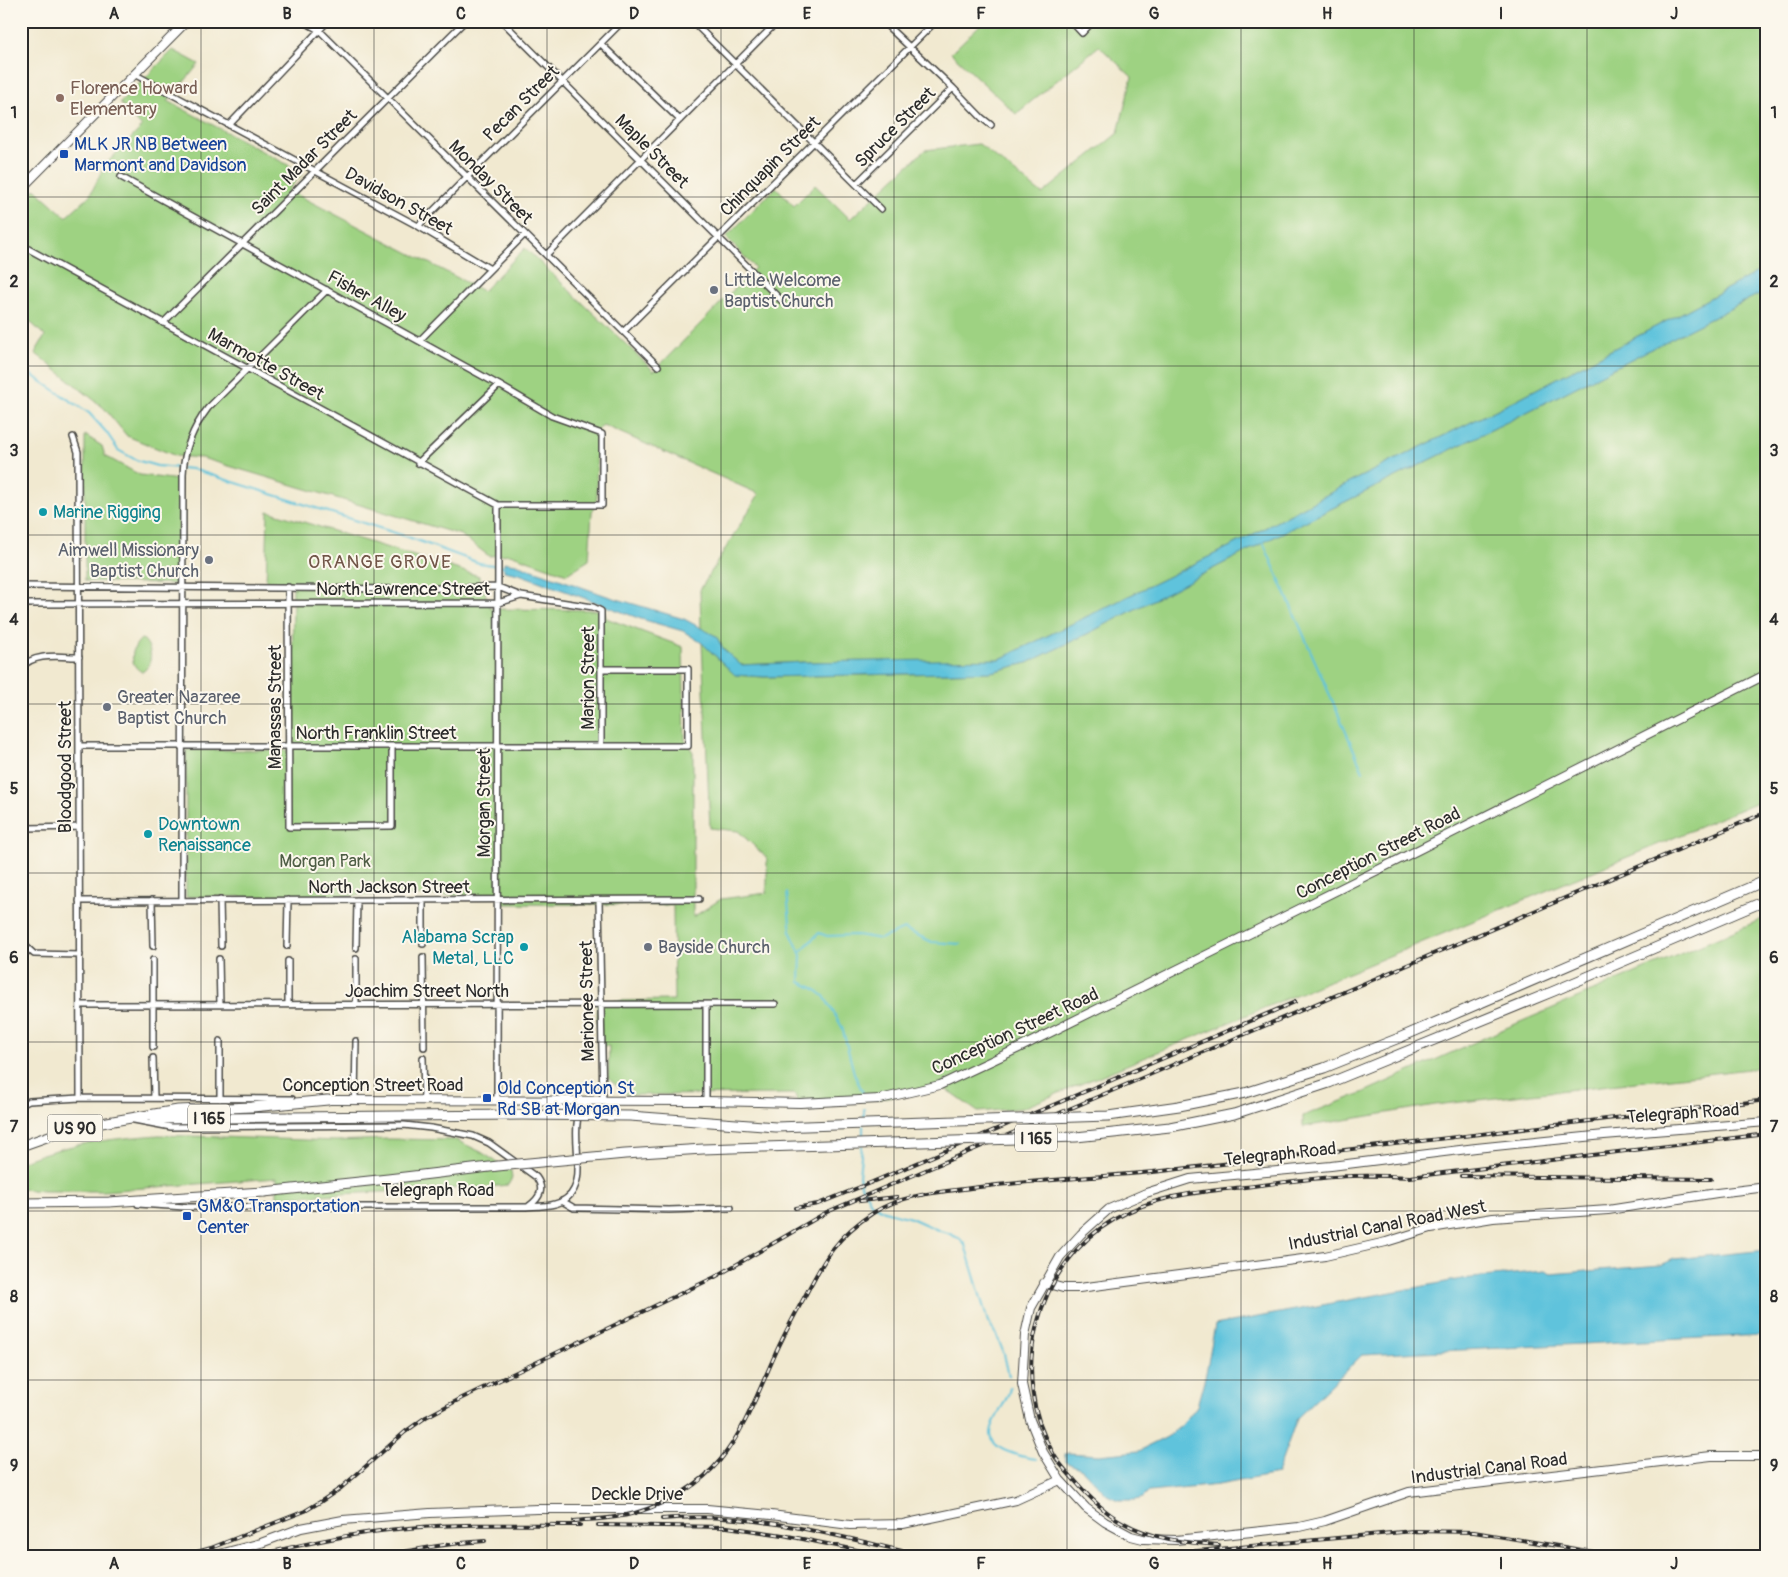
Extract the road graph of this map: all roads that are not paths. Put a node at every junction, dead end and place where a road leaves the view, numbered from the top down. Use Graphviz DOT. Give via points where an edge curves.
graph roads {
  1 [pos="187,21"];
  2 [pos="303,21"];
  3 [pos="328,21"];
  4 [pos="465,21"];
  5 [pos="502,21"];
  6 [pos="622,21"];
  7 [pos="692,21"];
  8 [pos="778,21"];
  9 [pos="882,21"];
  10 [pos="936,21"];
  11 [pos="1071,21"];
  12 [pos="1093,21"];
  13 [pos="319,30"];
  14 [pos="601,44"];
  15 [pos="909,48"];
  16 [pos="736,64"];
  17 [pos="134,74"];
  18 [pos="562,81"];
  19 [pos="953,88"];
  20 [pos="388,98"];
  21 [pos="680,120"];
  22 [pos="229,125"];
  23 [pos="991,125"];
  24 [pos="814,142"];
  25 [pos="641,159"];
  26 [pos="315,171"];
  27 [pos="120,177"];
  28 [pos="466,177"];
  29 [pos="856,184"];
  30 [pos="21,189"];
  31 [pos="881,209"];
  32 [pos="418,226"];
  33 [pos="525,234"];
  34 [pos="719,237"];
  35 [pos="242,244"];
  36 [pos="21,245"];
  37 [pos="546,255"];
  38 [pos="490,269"];
  39 [pos="327,290"];
  40 [pos="782,301"];
  41 [pos="163,323"];
  42 [pos="624,331"];
  43 [pos="419,341"];
  44 [pos="658,366"];
  45 [pos="248,369"];
  46 [pos="498,385"];
  47 [pos="73,437"];
  48 [pos="418,463"];
  49 [pos="498,505"];
  50 [pos="21,586"];
  51 [pos="79,586"];
  52 [pos="288,587"];
  53 [pos="498,587"];
  54 [pos="183,588"];
  55 [pos="521,596"];
  56 [pos="79,602"];
  57 [pos="183,603"];
  58 [pos="288,603"];
  59 [pos="498,603"];
  60 [pos="21,604"];
  61 [pos="79,657"];
  62 [pos="21,668"];
  63 [pos="602,669"];
  64 [pos="1767,674"];
  65 [pos="79,746"];
  66 [pos="183,746"];
  67 [pos="288,746"];
  68 [pos="498,746"];
  69 [pos="602,746"];
  70 [pos="392,747"];
  71 [pos="21,817"];
  72 [pos="79,827"];
  73 [pos="27,828"];
  74 [pos="21,838"];
  75 [pos="1767,880"];
  76 [pos="699,899"];
  77 [pos="152,900"];
  78 [pos="182,900"];
  79 [pos="220,900"];
  80 [pos="288,900"];
  81 [pos="357,900"];
  82 [pos="423,900"];
  83 [pos="498,900"];
  84 [pos="599,900"];
  85 [pos="1767,900"];
  86 [pos="80,901"];
  87 [pos="21,942"];
  88 [pos="423,944"];
  89 [pos="153,946"];
  90 [pos="220,946"];
  91 [pos="287,946"];
  92 [pos="356,948"];
  93 [pos="80,955"];
  94 [pos="423,957"];
  95 [pos="220,958"];
  96 [pos="356,959"];
  97 [pos="153,960"];
  98 [pos="288,960"];
  99 [pos="288,1004"];
  100 [pos="356,1004"];
  101 [pos="423,1004"];
  102 [pos="775,1004"];
  103 [pos="80,1005"];
  104 [pos="153,1005"];
  105 [pos="220,1005"];
  106 [pos="497,1005"];
  107 [pos="601,1005"];
  108 [pos="706,1005"];
  109 [pos="356,1041"];
  110 [pos="220,1042"];
  111 [pos="153,1047"];
  112 [pos="424,1047"];
  113 [pos="154,1058"];
  114 [pos="423,1058"];
  115 [pos="80,1098"];
  116 [pos="154,1098"];
  117 [pos="220,1099"];
  118 [pos="328,1100"];
  119 [pos="355,1100"];
  120 [pos="424,1100"];
  121 [pos="497,1101"];
  122 [pos="545,1101"];
  123 [pos="591,1101"];
  124 [pos="706,1101"];
  125 [pos="603,1102"];
  126 [pos="21,1105"];
  127 [pos="129,1119"];
  128 [pos="1767,1122"];
  129 [pos="577,1126"];
  130 [pos="22,1146"];
  131 [pos="1767,1187"];
  132 [pos="562,1201"];
  133 [pos="108,1202"];
  134 [pos="21,1203"];
  135 [pos="526,1207"];
  136 [pos="731,1208"];
  137 [pos="1044,1283"];
  138 [pos="1767,1456"];
  139 [pos="1060,1480"];
  140 [pos="212,1556"];
  1 -- 17 [label="street"];
  2 -- 13 [label="street, Monday Street"];
  3 -- 13 [label="street"];
  4 -- 20 [label="street, Saint Madar Street"];
  5 -- 18 [label="street, Maple Street"];
  6 -- 14 [label="street, Pecan Street"];
  7 -- 16 [label="street"];
  8 -- 16 [label="street"];
  9 -- 15 [label="street"];
  10 -- 15 [label="street, Chinquapin Street"];
  11 -- 12 [label="street" via="1082,32"];
  13 -- 20 [label="street, Monday Street"];
  13 -- 22 [label="street"];
  14 -- 18 [label="street, Pecan Street"];
  14 -- 21 [label="street"];
  15 -- 19 [label="street"];
  15 -- 24 [label="street, Chinquapin Street"];
  16 -- 21 [label="street"];
  16 -- 24 [label="street"];
  17 -- 22 [label="street, Davidson Street"];
  17 -- 30 [label="street"];
  18 -- 25 [label="street, Maple Street"];
  18 -- 28 [label="street, Pecan Street"];
  19 -- 23 [label="street"];
  19 -- 29 [label="street, Spruce Street"];
  20 -- 26 [label="street, Saint Madar Street"];
  20 -- 28 [label="street, Monday Street"];
  21 -- 25 [label="street"];
  22 -- 26 [label="street, Davidson Street"];
  24 -- 29 [label="street"];
  24 -- 34 [label="street, Chinquapin Street"];
  25 -- 34 [label="street, Maple Street"];
  25 -- 37 [label="street"];
  26 -- 32 [label="street, Davidson Street"];
  26 -- 35 [label="street, Saint Madar Street"];
  27 -- 35 [label="street, Fisher Alley"];
  28 -- 32 [label="street, Pecan Street"];
  28 -- 33 [label="street, Monday Street"];
  29 -- 31 [label="street"];
  32 -- 38 [label="street, Davidson Street"];
  33 -- 37 [label="street, Monday Street"];
  33 -- 38 [label="street"];
  34 -- 40 [label="street, Maple Street"];
  34 -- 42 [label="street, Chinquapin Street"];
  35 -- 39 [label="street, Fisher Alley"];
  35 -- 41 [label="street, Saint Madar Street"];
  36 -- 41 [label="street, Marmotte Street"];
  37 -- 42 [label="street, Monday Street"];
  38 -- 43 [label="street"];
  39 -- 43 [label="street, Fisher Alley"];
  39 -- 45 [label="street"];
  41 -- 45 [label="street, Marmotte Street"];
  42 -- 44 [label="street, Monday Street"];
  43 -- 46 [label="street, Fisher Alley"];
  45 -- 48 [label="street, Marmotte Street"];
  45 -- 54 [label="street" via="208,408 187,446 183,474"];
  46 -- 48 [label="street"];
  46 -- 49 [label="street, Fisher Alley" via="552,416 602,434 602,505"];
  47 -- 51 [label="street, Bloodgood Street" via="78,452"];
  48 -- 49 [label="street, Marmotte Street"];
  49 -- 53 [label="street, Morgan Street"];
  50 -- 51 [label="street, North Lawrence Street"];
  51 -- 54 [label="street, North Lawrence Street"];
  51 -- 56 [label="street, Bloodgood Street"];
  52 -- 53 [label="street, North Lawrence Street"];
  52 -- 54 [label="street, North Lawrence Street"];
  52 -- 58 [label="street, Manassas Street"];
  53 -- 55 [label="street, North Lawrence Street"];
  53 -- 59 [label="street, Morgan Street"];
  54 -- 57 [label="street"];
  55 -- 59 [label="street, North Lawrence Street"];
  55 -- 63 [label="street, Marion Street" via="601,610"];
  56 -- 57 [label="street, North Lawrence Street"];
  56 -- 60 [label="street, North Lawrence Street"];
  56 -- 61 [label="street, Bloodgood Street"];
  57 -- 58 [label="street, North Lawrence Street"];
  57 -- 66 [label="street"];
  58 -- 59 [label="street, North Lawrence Street"];
  58 -- 67 [label="street, Manassas Street"];
  59 -- 68 [label="street, Morgan Street"];
  61 -- 62 [label="street" via="41,657"];
  61 -- 65 [label="street, Bloodgood Street"];
  63 -- 69 [label="street, Marion Street"];
  63 -- 69 [label="street, North Franklin Street" via="688,669 688,746"];
  64 -- 124 [label="street, Conception Street Road" via="1347,886 940,1085 880,1099 800,1103"];
  65 -- 66 [label="street, North Franklin Street"];
  65 -- 72 [label="street, Bloodgood Street"];
  66 -- 67 [label="street, North Franklin Street"];
  66 -- 78 [label="street"];
  67 -- 70 [label="street, North Franklin Street"];
  67 -- 70 [label="street, Manassas Street" via="289,827 392,826"];
  68 -- 69 [label="street, North Franklin Street"];
  68 -- 70 [label="street, North Franklin Street"];
  68 -- 83 [label="street, Morgan Street"];
  71 -- 73 [label="street"];
  72 -- 73 [label="street"];
  72 -- 86 [label="street, Bloodgood Street"];
  73 -- 74 [label="street"];
  75 -- 127 [label="highway, I 165, bridge" via="1324,1068 1245,1093 1179,1106 1108,1116 796,1126 630,1116"];
  76 -- 84 [label="street, North Jackson Street"];
  77 -- 78 [label="street, North Jackson Street"];
  77 -- 86 [label="street, North Jackson Street"];
  77 -- 89 [label="street"];
  78 -- 79 [label="street, North Jackson Street"];
  79 -- 80 [label="street, North Jackson Street"];
  79 -- 90 [label="street"];
  80 -- 81 [label="street, North Jackson Street"];
  80 -- 91 [label="street"];
  81 -- 82 [label="street, North Jackson Street"];
  81 -- 92 [label="street"];
  82 -- 83 [label="street, North Jackson Street"];
  82 -- 88 [label="street"];
  83 -- 84 [label="street, North Jackson Street"];
  83 -- 106 [label="street, Morgan Street"];
  84 -- 107 [label="street, Marionee Street"];
  85 -- 133 [label="highway, I 165, bridge" via="1554,992 1329,1083 1234,1114 1170,1127 1076,1137 625,1154 264,1192"];
  86 -- 93 [label="street, Bloodgood Street"];
  87 -- 93 [label="street" via="34,954"];
  93 -- 103 [label="street, Bloodgood Street"];
  94 -- 101 [label="street"];
  95 -- 105 [label="street"];
  96 -- 100 [label="street"];
  97 -- 104 [label="street"];
  98 -- 99 [label="street"];
  99 -- 100 [label="street, Joachim Street North"];
  99 -- 105 [label="street, Joachim Street North"];
  100 -- 101 [label="street, Joachim Street North"];
  101 -- 106 [label="street, Joachim Street North"];
  101 -- 112 [label="street"];
  102 -- 108 [label="street, Joachim Street North"];
  103 -- 104 [label="street, Joachim Street North"];
  103 -- 115 [label="street, Bloodgood Street"];
  104 -- 105 [label="street, Joachim Street North"];
  104 -- 111 [label="street"];
  106 -- 107 [label="street, Joachim Street North"];
  106 -- 121 [label="street, Morgan Street"];
  107 -- 108 [label="street, Joachim Street North"];
  107 -- 125 [label="street, Marionee Street"];
  108 -- 124 [label="street"];
  109 -- 119 [label="street"];
  110 -- 117 [label="street"];
  113 -- 116 [label="street"];
  114 -- 120 [label="street"];
  115 -- 116 [label="street, Conception Street Road"];
  115 -- 126 [label="street, Conception Street Road" via="29,1101"];
  116 -- 117 [label="street, Conception Street Road"];
  117 -- 118 [label="street, Conception Street Road"];
  118 -- 119 [label="street, Conception Street Road"];
  118 -- 127 [label="highway" via="178,1110"];
  119 -- 120 [label="street, Conception Street Road"];
  120 -- 121 [label="street, Conception Street Road"];
  121 -- 122 [label="street, Conception Street Road"];
  122 -- 123 [label="street, Conception Street Road"];
  122 -- 129 [label="street" via="567,1110"];
  123 -- 125 [label="street, Conception Street Road"];
  123 -- 129 [label="street" via="580,1110"];
  124 -- 125 [label="street, Conception Street Road"];
  127 -- 130 [label="highway, US 90" via="72,1128"];
  127 -- 135 [label="street" via="171,1127 404,1125 455,1132 489,1143 536,1177 540,1182 540,1195"];
  128 -- 137 [label="street, Telegraph Road" via="1604,1135 1190,1179 1109,1209 1060,1257"];
  129 -- 132 [label="street" via="577,1181 572,1193"];
  131 -- 137 [label="street, Industrial Canal Road West" via="1608,1210 1493,1218 1431,1228 1325,1256 1079,1288"];
  132 -- 135 [label="street, Telegraph Road"];
  132 -- 136 [label="street, Telegraph Road" via="574,1208"];
  133 -- 134 [label="highway, Telegraph Road"];
  133 -- 135 [label="street, Telegraph Road" via="185,1207"];
  137 -- 139 [label="street, Telegraph Road" via="1031,1308 1025,1335 1022,1384 1030,1420 1045,1457"];
  138 -- 139 [label="street, Industrial Canal Road" via="1710,1456 1409,1492 1306,1526 1170,1540 1131,1536 1105,1522 1086,1508"];
  139 -- 140 [label="street, Deckle Drive" via="1016,1500 903,1524 850,1525 707,1509 430,1513 324,1523"];
}
